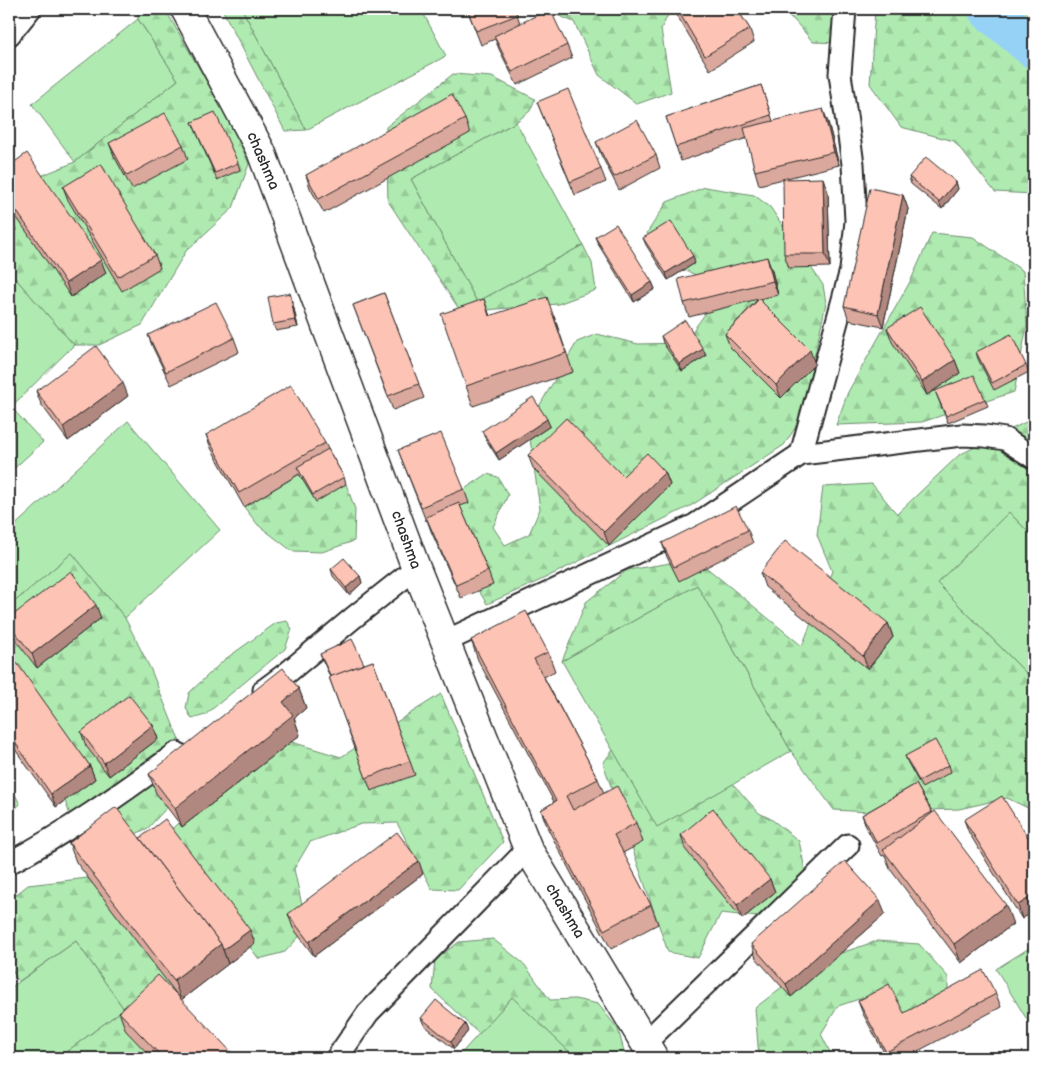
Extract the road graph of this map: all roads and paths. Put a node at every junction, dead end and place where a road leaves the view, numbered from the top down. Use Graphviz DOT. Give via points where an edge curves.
graph roads {
  1 [pos="30,9"];
  2 [pos="185,9"];
  3 [pos="845,9"];
  4 [pos="9,35"];
  5 [pos="801,454"];
  6 [pos="1034,458"];
  7 [pos="416,568"];
  8 [pos="446,641"];
  9 [pos="248,701"];
  10 [pos="194,741"];
  11 [pos="848,845"];
  12 [pos="528,849"];
  13 [pos="9,862"];
  14 [pos="649,1051"];
  15 [pos="337,1058"];
  1 -- 4 [label="lane"];
  2 -- 7 [label="street, сhashma" via="260,152"];
  3 -- 5 [label="lane" via="840,74 853,164 856,221 851,270"];
  5 -- 6 [label="lane" via="962,435 1005,439"];
  5 -- 8 [label="lane" via="695,525"];
  7 -- 8 [label="street, сhashma"];
  7 -- 9 [label="lane"];
  8 -- 12 [label="street, сhashma"];
  10 -- 13 [label="lane" via="41,846"];
  11 -- 14 [label="lane"];
  12 -- 14 [label="street, сhashma"];
  12 -- 15 [label="lane" via="368,1013"];
}
